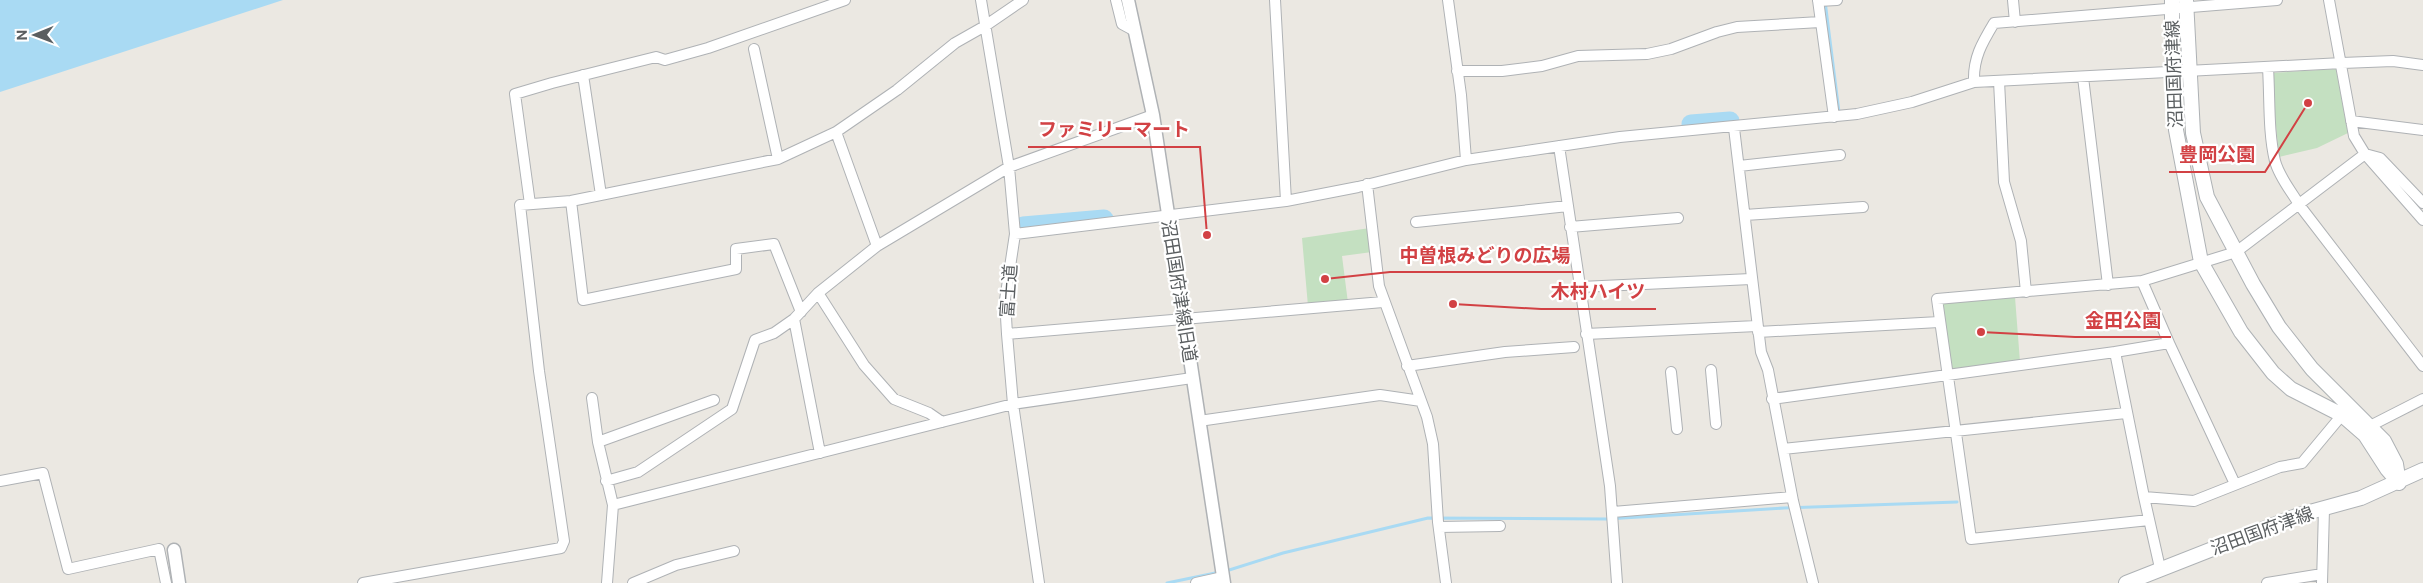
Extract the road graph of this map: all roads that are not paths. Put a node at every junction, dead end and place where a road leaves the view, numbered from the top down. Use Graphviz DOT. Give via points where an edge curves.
graph roads {
  1 [pos="845,0"];
  2 [pos="982,0"];
  3 [pos="1023,0"];
  4 [pos="1116,0"];
  5 [pos="1128,0"];
  6 [pos="1275,0"];
  7 [pos="1448,0"];
  8 [pos="1837,0"];
  9 [pos="2013,0"];
  10 [pos="2277,0"];
  11 [pos="2329,0"];
  12 [pos="1821,1"];
  13 [pos="2172,4"];
  14 [pos="2186,4"];
  15 [pos="1820,22"];
  16 [pos="2015,22"];
  17 [pos="986,26"];
  18 [pos="1135,31"];
  19 [pos="754,49"];
  20 [pos="2342,63"];
  21 [pos="2423,65"];
  22 [pos="2268,68"];
  23 [pos="2189,71"];
  24 [pos="1458,72"];
  25 [pos="2172,72"];
  26 [pos="583,75"];
  27 [pos="2083,77"];
  28 [pos="1999,81"];
  29 [pos="1974,82"];
  30 [pos="1152,115"];
  31 [pos="1834,116"];
  32 [pos="2351,121"];
  33 [pos="1734,128"];
  34 [pos="2423,130"];
  35 [pos="836,132"];
  36 [pos="1559,146"];
  37 [pos="2365,154"];
  38 [pos="1840,155"];
  39 [pos="778,159"];
  40 [pos="1466,160"];
  41 [pos="1739,166"];
  42 [pos="1009,167"];
  43 [pos="1367,184"];
  44 [pos="601,195"];
  45 [pos="2421,199"];
  46 [pos="572,201"];
  47 [pos="1286,201"];
  48 [pos="530,204"];
  49 [pos="1568,206"];
  50 [pos="2300,206"];
  51 [pos="1863,207"];
  52 [pos="1746,215"];
  53 [pos="1167,216"];
  54 [pos="1678,218"];
  55 [pos="2423,220"];
  56 [pos="1416,222"];
  57 [pos="1570,227"];
  58 [pos="1014,234"];
  59 [pos="878,246"];
  60 [pos="2236,252"];
  61 [pos="2201,262"];
  62 [pos="1751,279"];
  63 [pos="2142,281"];
  64 [pos="2108,285"];
  65 [pos="1580,287"];
  66 [pos="2026,292"];
  67 [pos="818,293"];
  68 [pos="1383,302"];
  69 [pos="798,315"];
  70 [pos="1182,319"];
  71 [pos="1939,322"];
  72 [pos="1758,329"];
  73 [pos="1007,334"];
  74 [pos="1586,334"];
  75 [pos="2169,343"];
  76 [pos="1574,347"];
  77 [pos="2115,352"];
  78 [pos="1407,366"];
  79 [pos="2423,366"];
  80 [pos="1711,370"];
  81 [pos="1671,372"];
  82 [pos="1948,376"];
  83 [pos="1192,378"];
  84 [pos="592,398"];
  85 [pos="2423,398"];
  86 [pos="1772,399"];
  87 [pos="714,400"];
  88 [pos="1420,401"];
  89 [pos="1013,404"];
  90 [pos="2126,412"];
  91 [pos="2342,415"];
  92 [pos="1199,421"];
  93 [pos="942,422"];
  94 [pos="1716,424"];
  95 [pos="2370,426"];
  96 [pos="1677,429"];
  97 [pos="1956,431"];
  98 [pos="598,442"];
  99 [pos="1782,449"];
  100 [pos="820,453"];
  101 [pos="2423,470"];
  102 [pos="0,481"];
  103 [pos="606,481"];
  104 [pos="2399,483"];
  105 [pos="2236,484"];
  106 [pos="2144,497"];
  107 [pos="1792,499"];
  108 [pos="613,505"];
  109 [pos="2324,509"];
  110 [pos="1613,517"];
  111 [pos="2149,520"];
  112 [pos="1438,521"];
  113 [pos="1500,526"];
  114 [pos="174,550"];
  115 [pos="734,551"];
  116 [pos="2160,568"];
  117 [pos="1223,575"];
  118 [pos="2322,579"];
  119 [pos="166,583"];
  120 [pos="179,583"];
  121 [pos="363,583"];
  122 [pos="607,583"];
  123 [pos="633,583"];
  124 [pos="1040,583"];
  125 [pos="1196,583"];
  126 [pos="1446,583"];
  127 [pos="1617,583"];
  128 [pos="1813,583"];
  129 [pos="2126,583"];
  130 [pos="2268,583"];
  1 -- 26 [label="street" via="665,60 656,57"];
  2 -- 17 [label="street, 富士道"];
  3 -- 17 [label="street"];
  4 -- 18 [label="street" via="1122,24"];
  5 -- 18 [label="street, 沼田国府津線旧道"];
  6 -- 47 [label="street"];
  7 -- 24 [label="street"];
  8 -- 12 [label="street"];
  9 -- 16 [label="street"];
  10 -- 14 [label="street"];
  11 -- 20 [label="street"];
  12 -- 15 [label="street"];
  13 -- 14 [label="street"];
  13 -- 16 [label="street"];
  13 -- 25 [label="main road, 沼田国府津線"];
  14 -- 23 [label="main road, 沼田国府津線"];
  15 -- 24 [label="street" via="1737,27 1647,54 1578,56 1542,66"];
  15 -- 31 [label="street" via="1833,79"];
  16 -- 29 [label="street" via="1994,23 1978,49"];
  17 -- 35 [label="street" via="955,43 897,90"];
  17 -- 42 [label="street, 富士道"];
  18 -- 30 [label="street, 沼田国府津線旧道"];
  19 -- 39 [label="street"];
  20 -- 21 [label="street" via="2393,61"];
  20 -- 22 [label="street"];
  20 -- 32 [label="street"];
  22 -- 23 [label="street"];
  22 -- 50 [label="street" via="2275,163"];
  23 -- 25 [label="street"];
  23 -- 60 [label="main road, 沼田国府津線" via="2193,133 2207,197"];
  24 -- 40 [label="street"];
  25 -- 27 [label="street"];
  25 -- 61 [label="main road, 沼田国府津線" via="2176,130"];
  26 -- 44 [label="street"];
  26 -- 48 [label="street" via="515,94"];
  27 -- 28 [label="street"];
  27 -- 64 [label="street"];
  28 -- 29 [label="street"];
  28 -- 66 [label="street" via="2004,182 2022,241"];
  29 -- 31 [label="street" via="1912,102"];
  30 -- 42 [label="street"];
  30 -- 53 [label="street, 沼田国府津線旧道"];
  31 -- 33 [label="street"];
  32 -- 34 [label="street"];
  32 -- 37 [label="street" via="2354,136"];
  33 -- 36 [label="street" via="1620,137"];
  33 -- 41 [label="street"];
  35 -- 39 [label="street"];
  35 -- 59 [label="street"];
  36 -- 40 [label="street"];
  36 -- 49 [label="street"];
  37 -- 45 [label="street" via="2380,158"];
  37 -- 50 [label="street"];
  37 -- 55 [label="street"];
  38 -- 41 [label="street"];
  39 -- 44 [label="street"];
  40 -- 43 [label="street"];
  41 -- 52 [label="street"];
  42 -- 58 [label="street, 富士道"];
  42 -- 59 [label="street"];
  43 -- 47 [label="street"];
  43 -- 68 [label="street"];
  44 -- 46 [label="street"];
  46 -- 48 [label="street"];
  46 -- 69 [label="street" via="583,300 736,269 736,248 774,244"];
  47 -- 53 [label="street"];
  48 -- 121 [label="street" via="520,205 539,371 564,541 561,548"];
  49 -- 56 [label="street"];
  49 -- 57 [label="street"];
  50 -- 60 [label="street"];
  50 -- 79 [label="street"];
  51 -- 52 [label="street"];
  52 -- 62 [label="street"];
  53 -- 58 [label="street"];
  53 -- 70 [label="street, 沼田国府津線旧道"];
  54 -- 57 [label="street"];
  57 -- 65 [label="street"];
  58 -- 73 [label="street, 富士道" via="1005,300"];
  59 -- 67 [label="street"];
  60 -- 61 [label="street"];
  60 -- 95 [label="main road, 沼田国府津線" via="2279,327 2312,369"];
  61 -- 63 [label="street"];
  61 -- 91 [label="main road, 沼田国府津線" via="2242,332 2273,373 2291,389"];
  62 -- 65 [label="street"];
  62 -- 72 [label="street"];
  63 -- 64 [label="street"];
  63 -- 75 [label="street"];
  64 -- 66 [label="street"];
  65 -- 74 [label="street"];
  66 -- 71 [label="street" via="1937,298"];
  67 -- 69 [label="street"];
  67 -- 93 [label="street" via="864,365 894,400 929,413"];
  68 -- 70 [label="street"];
  68 -- 78 [label="street"];
  69 -- 100 [label="street"];
  69 -- 103 [label="street" via="774,333 756,340 732,409 638,472"];
  70 -- 73 [label="street"];
  70 -- 83 [label="street, 沼田国府津線旧道"];
  71 -- 72 [label="street"];
  71 -- 82 [label="street"];
  72 -- 74 [label="street"];
  72 -- 86 [label="street"];
  73 -- 89 [label="street, 富士道"];
  74 -- 110 [label="street"];
  75 -- 77 [label="street"];
  75 -- 105 [label="street"];
  76 -- 78 [label="street" via="1505,352"];
  77 -- 82 [label="street"];
  77 -- 90 [label="street"];
  78 -- 88 [label="street"];
  80 -- 94 [label="street"];
  81 -- 96 [label="street"];
  82 -- 86 [label="street"];
  82 -- 97 [label="street"];
  83 -- 89 [label="street"];
  83 -- 92 [label="street, 沼田国府津線旧道"];
  84 -- 98 [label="street"];
  85 -- 95 [label="street"];
  86 -- 99 [label="street"];
  87 -- 98 [label="street"];
  88 -- 92 [label="street" via="1380,395"];
  88 -- 112 [label="street" via="1433,444"];
  89 -- 93 [label="street"];
  89 -- 124 [label="street, 富士道"];
  90 -- 97 [label="street"];
  90 -- 106 [label="street"];
  91 -- 104 [label="main road, 沼田国府津線" via="2365,435"];
  91 -- 105 [label="street" via="2302,462"];
  92 -- 117 [label="street, 沼田国府津線旧道"];
  93 -- 100 [label="street"];
  95 -- 104 [label="main road, 沼田国府津線" via="2384,441 2396,464"];
  97 -- 99 [label="street"];
  97 -- 111 [label="street" via="1972,539"];
  98 -- 103 [label="street"];
  99 -- 107 [label="street"];
  100 -- 108 [label="street"];
  101 -- 104 [label="main road"];
  102 -- 119 [label="street" via="43,473 68,569 160,549"];
  103 -- 108 [label="street"];
  104 -- 109 [label="main road, 沼田国府津線"];
  105 -- 106 [label="street" via="2194,501"];
  106 -- 111 [label="street"];
  107 -- 110 [label="street"];
  107 -- 128 [label="street"];
  108 -- 122 [label="street"];
  109 -- 116 [label="main road, 沼田国府津線" via="2299,515"];
  109 -- 118 [label="street"];
  110 -- 127 [label="street"];
  111 -- 116 [label="street"];
  112 -- 113 [label="street"];
  112 -- 126 [label="street"];
  114 -- 120 [label="street"];
  115 -- 123 [label="street" via="676,565"];
  116 -- 129 [label="main road, 沼田国府津線"];
  117 -- 125 [label="street"];
  118 -- 130 [label="street"];
}
